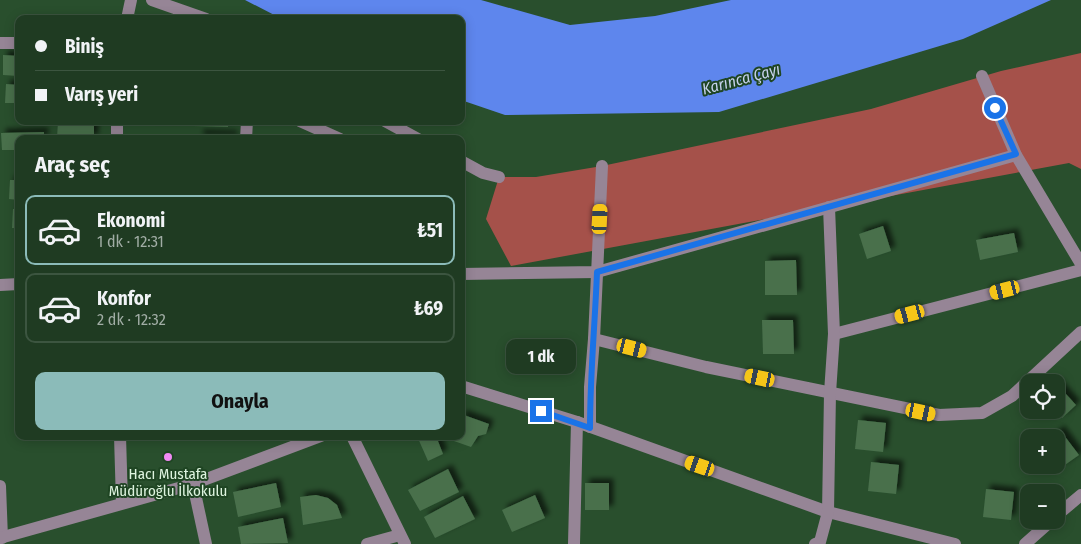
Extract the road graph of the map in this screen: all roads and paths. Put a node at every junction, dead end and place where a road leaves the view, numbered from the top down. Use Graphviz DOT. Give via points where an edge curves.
graph roads {
  1 [pos="131,0"];
  2 [pos="152,0"];
  3 [pos="128,15"];
  4 [pos="195,15"];
  5 [pos="0,43"];
  6 [pos="15,43"];
  7 [pos="982,76"];
  8 [pos="309,125"];
  9 [pos="393,125"];
  10 [pos="331,135"];
  11 [pos="411,135"];
  12 [pos="1016,154"];
  13 [pos="465,164"];
  14 [pos="602,166"];
  15 [pos="499,177"];
  16 [pos="829,207"];
  17 [pos="1081,264"];
  18 [pos="1081,270"];
  19 [pos="597,272"];
  20 [pos="465,274"];
  21 [pos="15,284"];
  22 [pos="0,285"];
  23 [pos="1081,332"];
  24 [pos="834,334"];
  25 [pos="594,339"];
  26 [pos="465,387"];
  27 [pos="830,393"];
  28 [pos="577,422"];
  29 [pos="590,428"];
  30 [pos="120,440"];
  31 [pos="310,440"];
  32 [pos="354,440"];
  33 [pos="193,484"];
  34 [pos="0,486"];
  35 [pos="1081,495"];
  36 [pos="122,503"];
  37 [pos="1065,508"];
  38 [pos="828,512"];
  39 [pos="1042,529"];
  40 [pos="1,538"];
  41 [pos="403,540"];
  42 [pos="206,544"];
  43 [pos="368,544"];
  44 [pos="574,544"];
  45 [pos="815,544"];
  46 [pos="955,544"];
  47 [pos="1025,544"];
  1 -- 3 [label="street"];
  2 -- 4 [label="street"];
  5 -- 6 [label="street"];
  7 -- 12 [label="street"];
  8 -- 10 [label="street"];
  9 -- 11 [label="street"];
  12 -- 16 [label="street"];
  12 -- 17 [label="street"];
  13 -- 15 [label="street"];
  14 -- 19 [label="street"];
  16 -- 19 [label="street"];
  16 -- 24 [label="street"];
  18 -- 24 [label="street"];
  19 -- 20 [label="street"];
  19 -- 25 [label="street"];
  21 -- 22 [label="street"];
  23 -- 27 [label="street" via="1012,396 982,413 939,416"];
  24 -- 27 [label="street"];
  25 -- 27 [label="street"];
  25 -- 29 [label="street"];
  26 -- 28 [label="street"];
  27 -- 38 [label="street"];
  28 -- 29 [label="street"];
  28 -- 44 [label="street"];
  29 -- 38 [label="street"];
  30 -- 36 [label="street"];
  31 -- 33 [label="street"];
  32 -- 41 [label="street"];
  33 -- 36 [label="street"];
  33 -- 42 [label="street"];
  34 -- 40 [label="street"];
  35 -- 37 [label="street"];
  36 -- 40 [label="street"];
  38 -- 45 [label="street" via="820,542"];
  38 -- 46 [label="street"];
  39 -- 47 [label="street"];
  41 -- 43 [label="street"];
}
